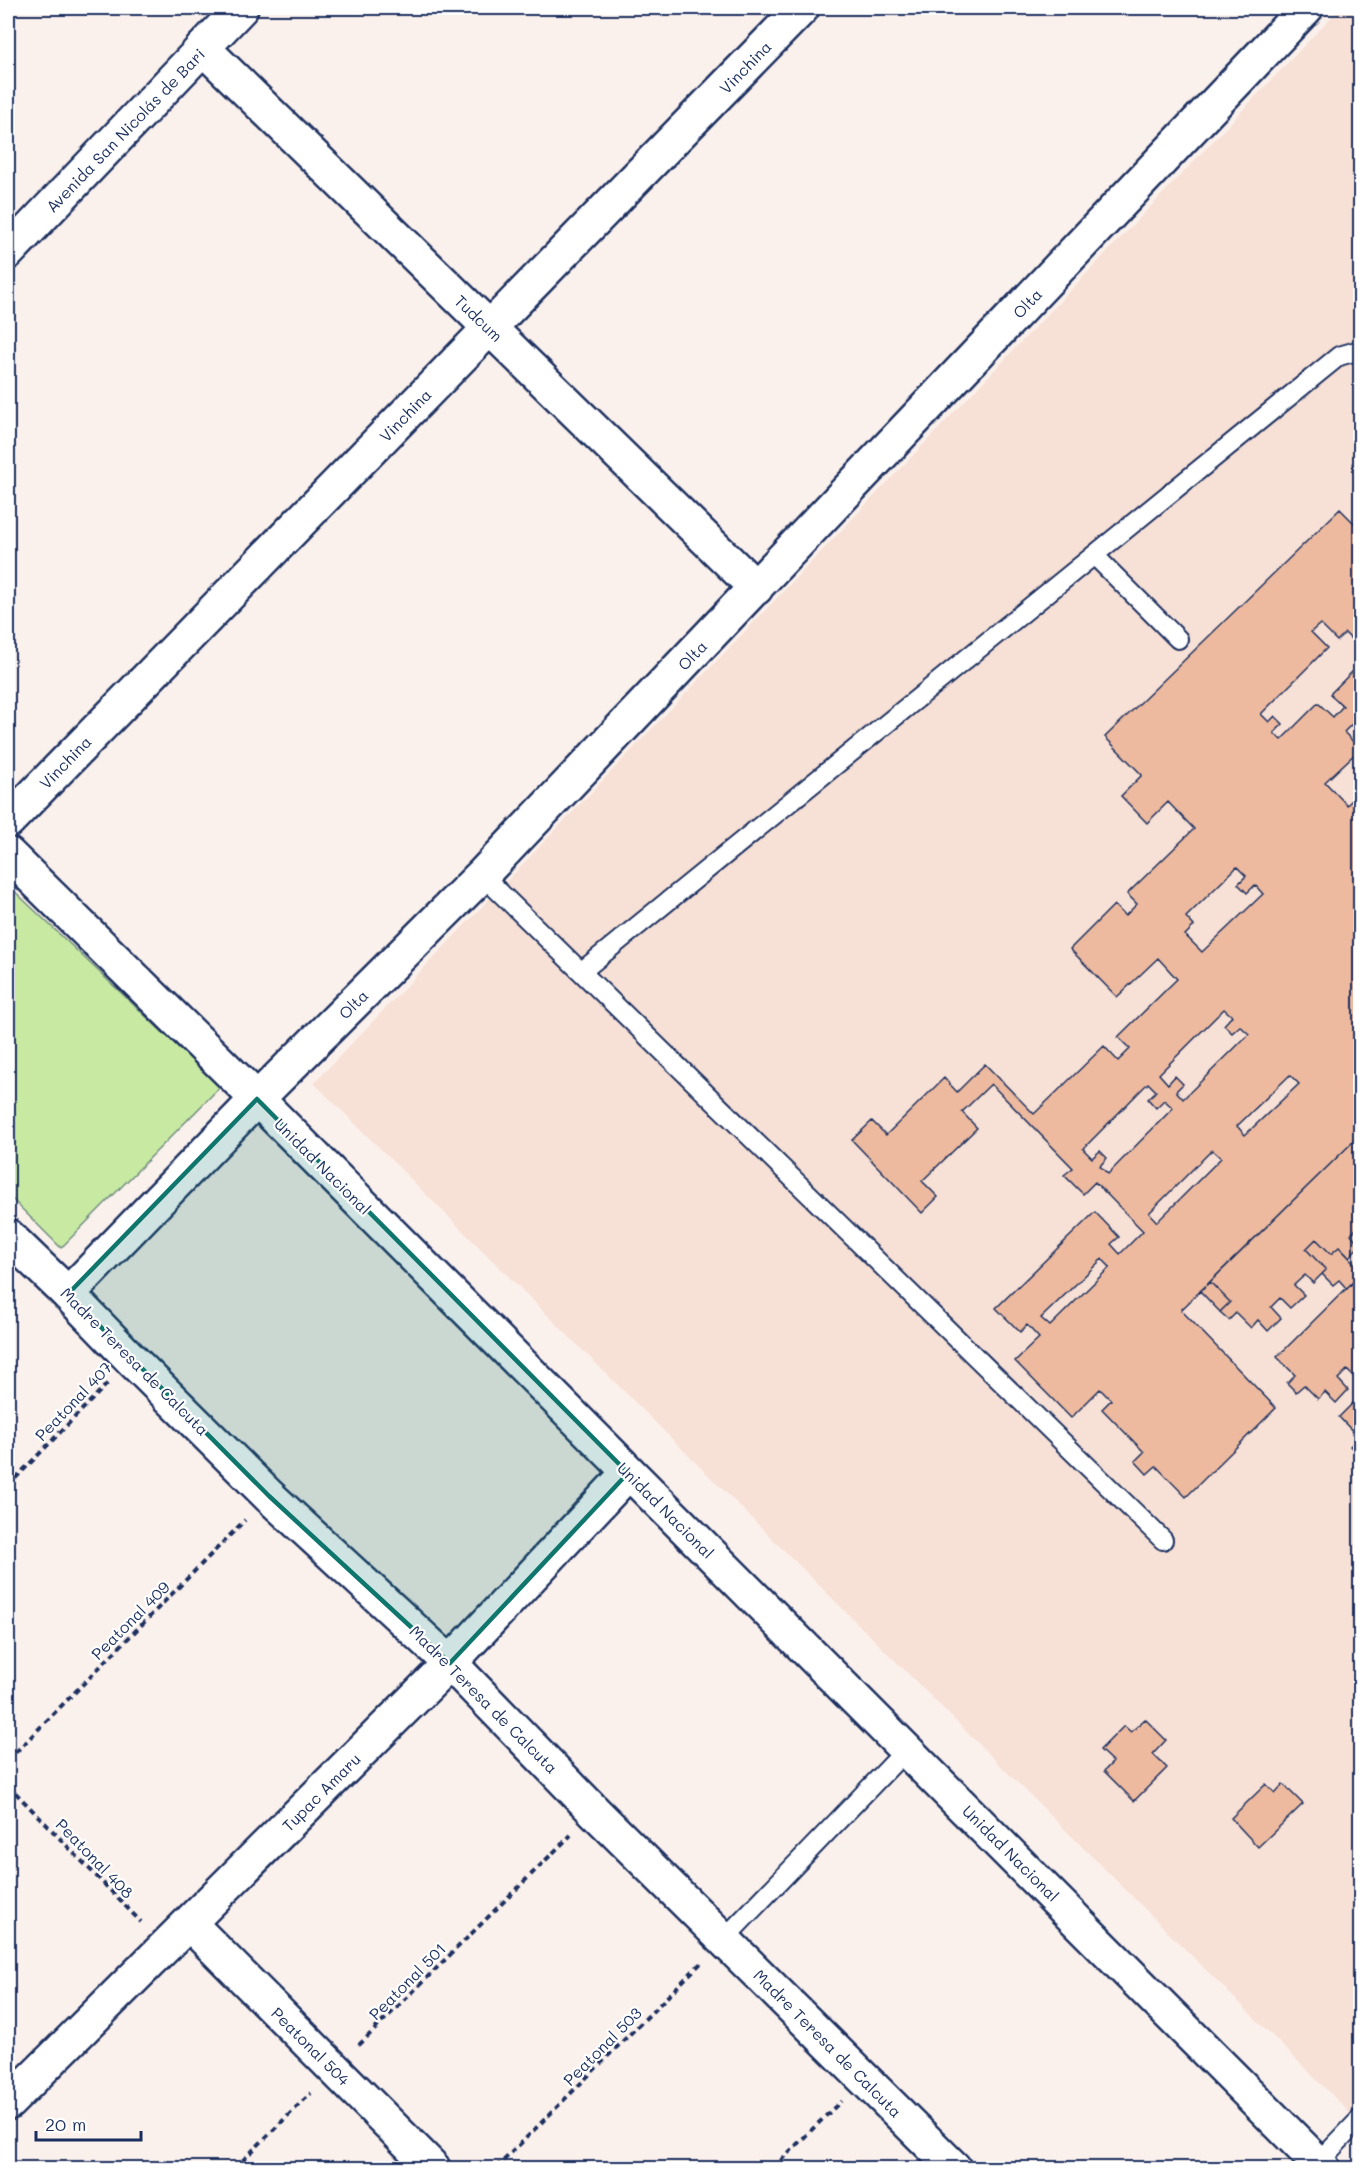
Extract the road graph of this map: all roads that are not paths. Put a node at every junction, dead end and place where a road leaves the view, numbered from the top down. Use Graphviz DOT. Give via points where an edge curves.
graph roads {
  1 [pos="241,8"];
  2 [pos="802,8"];
  3 [pos="1306,8"];
  4 [pos="203,48"];
  5 [pos="8,252"];
  6 [pos="489,328"];
  7 [pos="1360,350"];
  8 [pos="1094,555"];
  9 [pos="756,588"];
  10 [pos="1178,639"];
  11 [pos="8,821"];
  12 [pos="8,854"];
  13 [pos="482,875"];
  14 [pos="582,971"];
  15 [pos="257,1099"];
  16 [pos="8,1236"];
  17 [pos="68,1294"];
  18 [pos="628,1473"];
  19 [pos="1163,1540"];
  20 [pos="450,1663"];
  21 [pos="907,1749"];
  22 [pos="189,1923"];
  23 [pos="724,1940"];
  24 [pos="8,2103"];
  25 [pos="1360,2119"];
  26 [pos="1321,2166"];
  27 [pos="433,2169"];
  28 [pos="954,2169"];
  1 -- 4 [label="street, Avenida San Nicolás de Bari"];
  2 -- 6 [label="street, Vinchina"];
  3 -- 9 [label="street, Olta"];
  4 -- 5 [label="street, Avenida San Nicolás de Bari"];
  4 -- 6 [label="street, Tudcum"];
  6 -- 9 [label="street, Tudcum"];
  6 -- 11 [label="street, Vinchina"];
  7 -- 8 [label="lane" via="1339,356"];
  8 -- 10 [label="lane"];
  8 -- 14 [label="lane"];
  9 -- 13 [label="street, Olta"];
  12 -- 15 [label="street, Unidad Nacional"];
  13 -- 14 [label="lane"];
  13 -- 15 [label="street, Olta"];
  14 -- 19 [label="lane"];
  15 -- 17 [label="street, Olta"];
  15 -- 18 [label="street, Unidad Nacional"];
  16 -- 17 [label="street, Madre Teresa de Calcuta"];
  17 -- 20 [label="street, Madre Teresa de Calcuta" via="269,1496"];
  18 -- 20 [label="street, Tupac Amaru"];
  18 -- 21 [label="street, Unidad Nacional"];
  20 -- 22 [label="street, Tupac Amaru"];
  20 -- 23 [label="street, Madre Teresa de Calcuta"];
  21 -- 23 [label="lane"];
  21 -- 26 [label="street, Unidad Nacional"];
  22 -- 24 [label="street, Tupac Amaru"];
  22 -- 27 [label="street, Peatonal 504"];
  23 -- 28 [label="street, Madre Teresa de Calcuta"];
  25 -- 26 [label="lane"];
}
